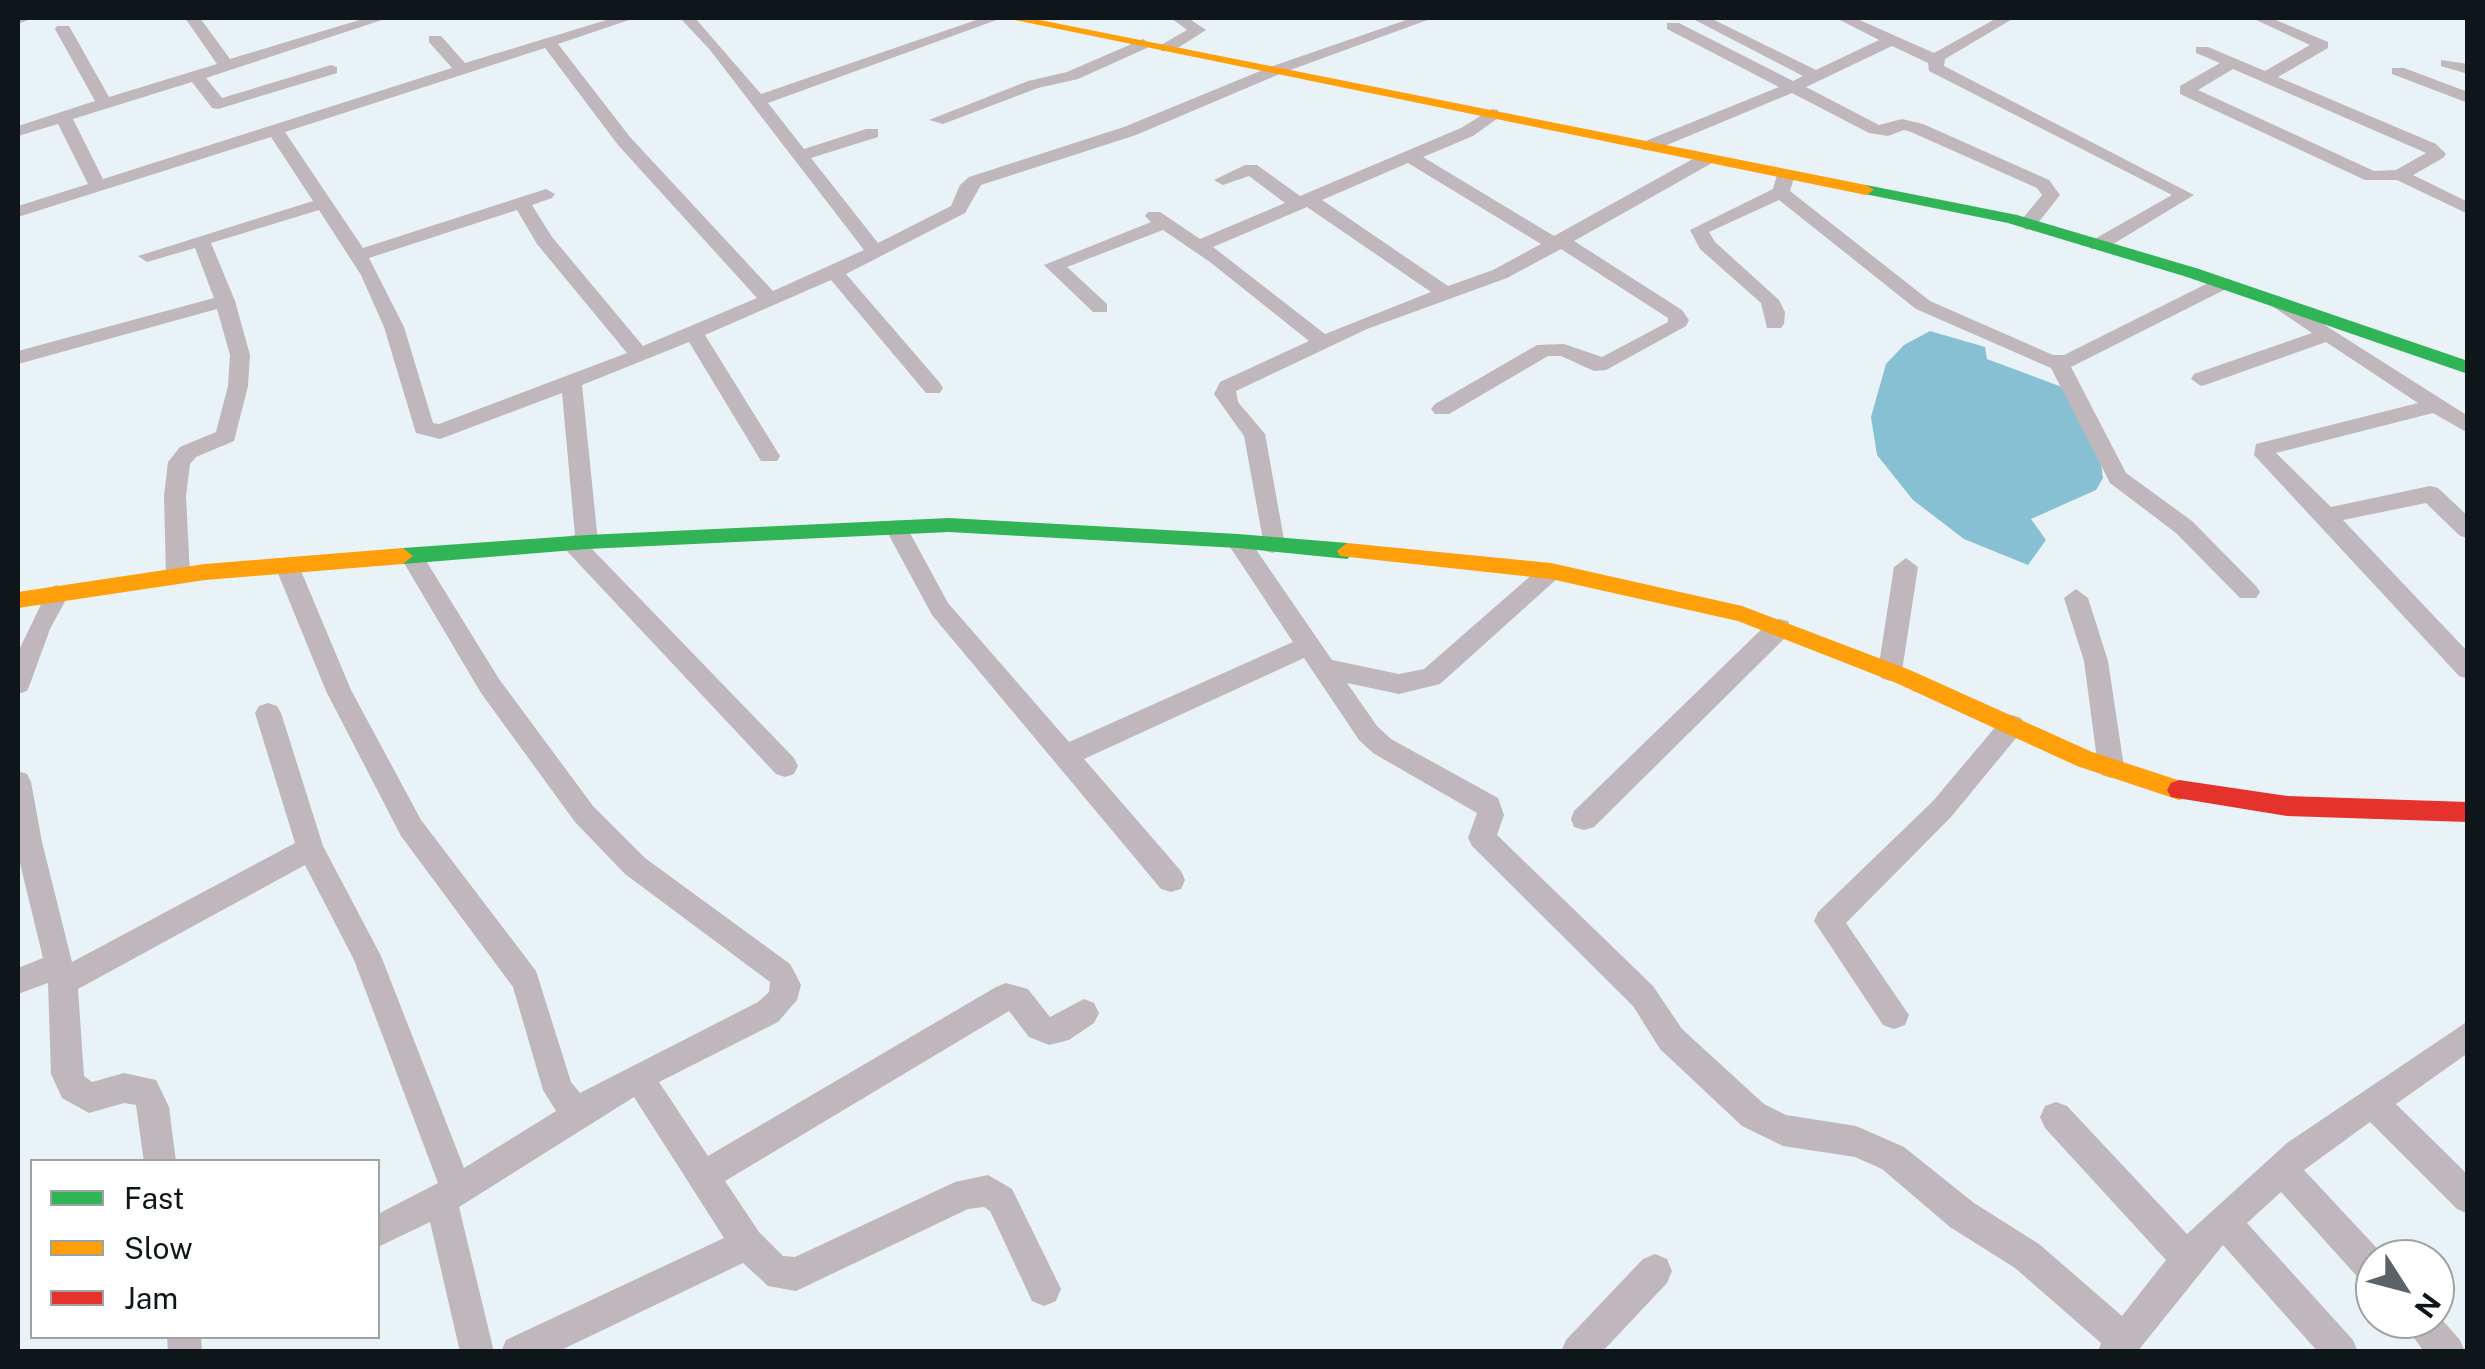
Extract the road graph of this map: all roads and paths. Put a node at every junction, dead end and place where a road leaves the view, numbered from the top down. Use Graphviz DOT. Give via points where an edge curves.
graph roads {
  1 [pos="26,18"];
  2 [pos="192,18"];
  3 [pos="380,18"];
  4 [pos="628,18"];
  5 [pos="687,18"];
  6 [pos="995,18"];
  7 [pos="1012,18"];
  8 [pos="1178,18"];
  9 [pos="1425,18"];
  10 [pos="1843,18"];
  11 [pos="2006,18"];
  12 [pos="2259,18"];
  13 [pos="18,19"];
  14 [pos="1701,19"];
  15 [pos="334,24"];
  16 [pos="1673,26"];
  17 [pos="63,29"];
  18 [pos="436,39"];
  19 [pos="1892,40"];
  20 [pos="548,42"];
  21 [pos="1155,46"];
  22 [pos="2202,50"];
  23 [pos="1936,60"];
  24 [pos="2232,62"];
  25 [pos="2447,63"];
  26 [pos="227,66"];
  27 [pos="460,67"];
  28 [pos="2468,69"];
  29 [pos="331,70"];
  30 [pos="1276,70"];
  31 [pos="2398,72"];
  32 [pos="196,76"];
  33 [pos="1816,76"];
  34 [pos="2266,77"];
  35 [pos="1793,87"];
  36 [pos="2468,98"];
  37 [pos="758,101"];
  38 [pos="105,104"];
  39 [pos="1492,114"];
  40 [pos="63,117"];
  41 [pos="938,120"];
  42 [pos="276,130"];
  43 [pos="18,132"];
  44 [pos="872,133"];
  45 [pos="1650,146"];
  46 [pos="800,156"];
  47 [pos="1410,157"];
  48 [pos="1706,159"];
  49 [pos="2400,174"];
  50 [pos="1222,180"];
  51 [pos="1784,183"];
  52 [pos="97,185"];
  53 [pos="546,194"];
  54 [pos="521,202"];
  55 [pos="1304,202"];
  56 [pos="321,204"];
  57 [pos="2468,209"];
  58 [pos="18,212"];
  59 [pos="2027,224"];
  60 [pos="201,240"];
  61 [pos="1560,244"];
  62 [pos="2098,245"];
  63 [pos="1199,246"];
  64 [pos="875,252"];
  65 [pos="148,256"];
  66 [pos="357,256"];
  67 [pos="834,272"];
  68 [pos="2223,283"];
  69 [pos="1446,294"];
  70 [pos="770,300"];
  71 [pos="224,301"];
  72 [pos="2279,302"];
  73 [pos="1100,308"];
  74 [pos="1774,324"];
  75 [pos="693,332"];
  76 [pos="2326,335"];
  77 [pos="1322,342"];
  78 [pos="640,355"];
  79 [pos="18,357"];
  80 [pos="2059,363"];
  81 [pos="2468,368"];
  82 [pos="2200,379"];
  83 [pos="571,382"];
  84 [pos="933,388"];
  85 [pos="2438,405"];
  86 [pos="1442,409"];
  87 [pos="2468,426"];
  88 [pos="770,456"];
  89 [pos="2326,516"];
  90 [pos="896,528"];
  91 [pos="2468,530"];
  92 [pos="1238,541"];
  93 [pos="580,542"];
  94 [pos="1273,545"];
  95 [pos="412,557"];
  96 [pos="288,566"];
  97 [pos="1906,567"];
  98 [pos="1552,571"];
  99 [pos="178,576"];
  100 [pos="2248,592"];
  101 [pos="57,594"];
  102 [pos="2076,598"];
  103 [pos="18,600"];
  104 [pos="1779,628"];
  105 [pos="1317,657"];
  106 [pos="2468,669"];
  107 [pos="1890,671"];
  108 [pos="18,684"];
  109 [pos="268,713"];
  110 [pos="2012,725"];
  111 [pos="1065,756"];
  112 [pos="785,766"];
  113 [pos="2111,767"];
  114 [pos="18,782"];
  115 [pos="2468,812"];
  116 [pos="1584,819"];
  117 [pos="23,844"];
  118 [pos="310,848"];
  119 [pos="1171,880"];
  120 [pos="30,901"];
  121 [pos="61,974"];
  122 [pos="18,981"];
  123 [pos="1084,1013"];
  124 [pos="1894,1014"];
  125 [pos="2468,1035"];
  126 [pos="638,1077"];
  127 [pos="2372,1102"];
  128 [pos="586,1110"];
  129 [pos="2056,1116"];
  130 [pos="160,1159"];
  131 [pos="2282,1170"];
  132 [pos="702,1176"];
  133 [pos="449,1196"];
  134 [pos="2468,1198"];
  135 [pos="2225,1222"];
  136 [pos="380,1230"];
  137 [pos="747,1244"];
  138 [pos="2355,1249"];
  139 [pos="2188,1260"];
  140 [pos="1655,1271"];
  141 [pos="1044,1289"];
  142 [pos="2119,1346"];
  143 [pos="477,1352"];
  144 [pos="518,1352"];
  145 [pos="1578,1352"];
  146 [pos="2341,1352"];
  1 -- 13 [label="street"];
  2 -- 26 [label="street"];
  3 -- 15 [label="street"];
  4 -- 20 [label="street"];
  5 -- 37 [label="street"];
  6 -- 37 [label="street"];
  7 -- 21 [label="street"];
  8 -- 21 [label="street" via="1198,30"];
  9 -- 30 [label="street"];
  10 -- 19 [label="street"];
  11 -- 23 [label="street"];
  12 -- 34 [label="street" via="2322,45"];
  14 -- 33 [label="street"];
  15 -- 26 [label="street"];
  16 -- 35 [label="street"];
  17 -- 38 [label="street"];
  18 -- 27 [label="street"];
  19 -- 23 [label="street"];
  19 -- 33 [label="street"];
  20 -- 27 [label="street"];
  20 -- 70 [label="street" via="624,141"];
  21 -- 30 [label="street"];
  21 -- 41 [label="street"];
  22 -- 24 [label="street"];
  23 -- 62 [label="street" via="1942,74 2185,195"];
  24 -- 34 [label="street"];
  24 -- 49 [label="street" via="2186,90 2371,176"];
  25 -- 28 [label="street"];
  26 -- 32 [label="street"];
  27 -- 42 [label="street"];
  29 -- 32 [label="street" via="218,104"];
  30 -- 39 [label="street"];
  30 -- 64 [label="street" via="1130,131 976,181 960,208"];
  31 -- 36 [label="street"];
  32 -- 38 [label="street"];
  33 -- 35 [label="street"];
  34 -- 49 [label="street" via="2438,154"];
  35 -- 45 [label="street"];
  35 -- 59 [label="street" via="1875,129 1918,128 2042,184 2051,194"];
  37 -- 46 [label="street"];
  38 -- 40 [label="street"];
  39 -- 45 [label="street"];
  39 -- 47 [label="street"];
  40 -- 43 [label="street"];
  40 -- 52 [label="street"];
  42 -- 52 [label="street"];
  42 -- 56 [label="street"];
  44 -- 46 [label="street"];
  45 -- 48 [label="street"];
  46 -- 64 [label="street"];
  47 -- 55 [label="street"];
  47 -- 61 [label="street"];
  48 -- 51 [label="street"];
  48 -- 61 [label="street"];
  49 -- 57 [label="street"];
  50 -- 55 [label="street" via="1251,169"];
  51 -- 59 [label="street"];
  51 -- 74 [label="street" via="1699,230 1769,300"];
  51 -- 80 [label="street" via="1924,305"];
  52 -- 58 [label="street"];
  53 -- 54 [label="street"];
  54 -- 66 [label="street"];
  54 -- 78 [label="street" via="544,240"];
  55 -- 63 [label="street"];
  55 -- 69 [label="street"];
  56 -- 60 [label="street"];
  56 -- 66 [label="street"];
  59 -- 62 [label="street"];
  60 -- 65 [label="street"];
  60 -- 71 [label="street"];
  61 -- 69 [label="street"];
  61 -- 86 [label="street" via="1674,314 1676,326 1606,363 1544,350"];
  62 -- 68 [label="street"];
  63 -- 73 [label="street" via="1160,220 1054,265"];
  63 -- 77 [label="street"];
  64 -- 67 [label="street"];
  66 -- 83 [label="street" via="394,327 424,428 447,430"];
  67 -- 70 [label="street"];
  67 -- 84 [label="street"];
  68 -- 72 [label="street"];
  68 -- 80 [label="street"];
  69 -- 77 [label="street"];
  70 -- 75 [label="street"];
  71 -- 79 [label="street"];
  71 -- 99 [label="street" via="240,355 238,386 226,436 178,462"];
  72 -- 76 [label="street"];
  72 -- 81 [label="street"];
  75 -- 78 [label="street"];
  75 -- 88 [label="street"];
  76 -- 82 [label="street"];
  76 -- 85 [label="street"];
  77 -- 94 [label="street" via="1237,380 1224,394 1254,434"];
  78 -- 83 [label="street"];
  80 -- 100 [label="street" via="2118,478 2184,526"];
  83 -- 93 [label="street"];
  85 -- 87 [label="street"];
  85 -- 89 [label="street" via="2264,449"];
  89 -- 91 [label="street" via="2430,494"];
  89 -- 106 [label="street"];
  90 -- 92 [label="street" via="949,525"];
  90 -- 93 [label="street"];
  90 -- 111 [label="street" via="940,609"];
  92 -- 94 [label="street"];
  92 -- 105 [label="street"];
  93 -- 95 [label="street"];
  93 -- 112 [label="street"];
  94 -- 98 [label="street"];
  95 -- 96 [label="street"];
  95 -- 126 [label="street" via="490,686 607,840 780,973 786,985 768,1012"];
  96 -- 99 [label="street"];
  96 -- 128 [label="street" via="338,692 412,828 526,981 558,1090 570,1105"];
  97 -- 107 [label="street"];
  98 -- 104 [label="street"];
  98 -- 105 [label="street" via="1431,677 1400,684"];
  99 -- 101 [label="street"];
  101 -- 103 [label="street"];
  101 -- 108 [label="street"];
  102 -- 113 [label="street" via="2096,661"];
  104 -- 107 [label="street"];
  104 -- 116 [label="street"];
  105 -- 111 [label="street"];
  105 -- 142 [label="street" via="1382,746 1488,806 1482,838 1644,996 1671,1039 1754,1115 1783,1130 1856,1142 1893,1158 1962,1215 2028,1256"];
  107 -- 110 [label="street"];
  109 -- 118 [label="street"];
  110 -- 113 [label="street"];
  110 -- 124 [label="street" via="1942,808 1828,922"];
  111 -- 119 [label="street"];
  113 -- 115 [label="street" via="2178,790 2287,806"];
  114 -- 117 [label="street"];
  117 -- 120 [label="street"];
  118 -- 121 [label="street"];
  118 -- 133 [label="street" via="367,956"];
  120 -- 121 [label="street"];
  121 -- 122 [label="street"];
  121 -- 130 [label="street" via="66,1074 89,1098 124,1088 145,1091"];
  123 -- 132 [label="street" via="1048,1031 1018,999 1006,997"];
  125 -- 127 [label="street"];
  126 -- 128 [label="street"];
  126 -- 132 [label="street"];
  127 -- 131 [label="street"];
  127 -- 134 [label="street"];
  128 -- 133 [label="street"];
  129 -- 139 [label="street"];
  131 -- 135 [label="street"];
  131 -- 138 [label="street"];
  132 -- 137 [label="street"];
  133 -- 136 [label="street"];
  133 -- 143 [label="street"];
  135 -- 139 [label="street"];
  135 -- 146 [label="street"];
  137 -- 141 [label="street" via="780,1274 796,1274 966,1193 988,1191 1001,1200"];
  137 -- 144 [label="street"];
  139 -- 142 [label="street"];
  140 -- 145 [label="street"];
}
